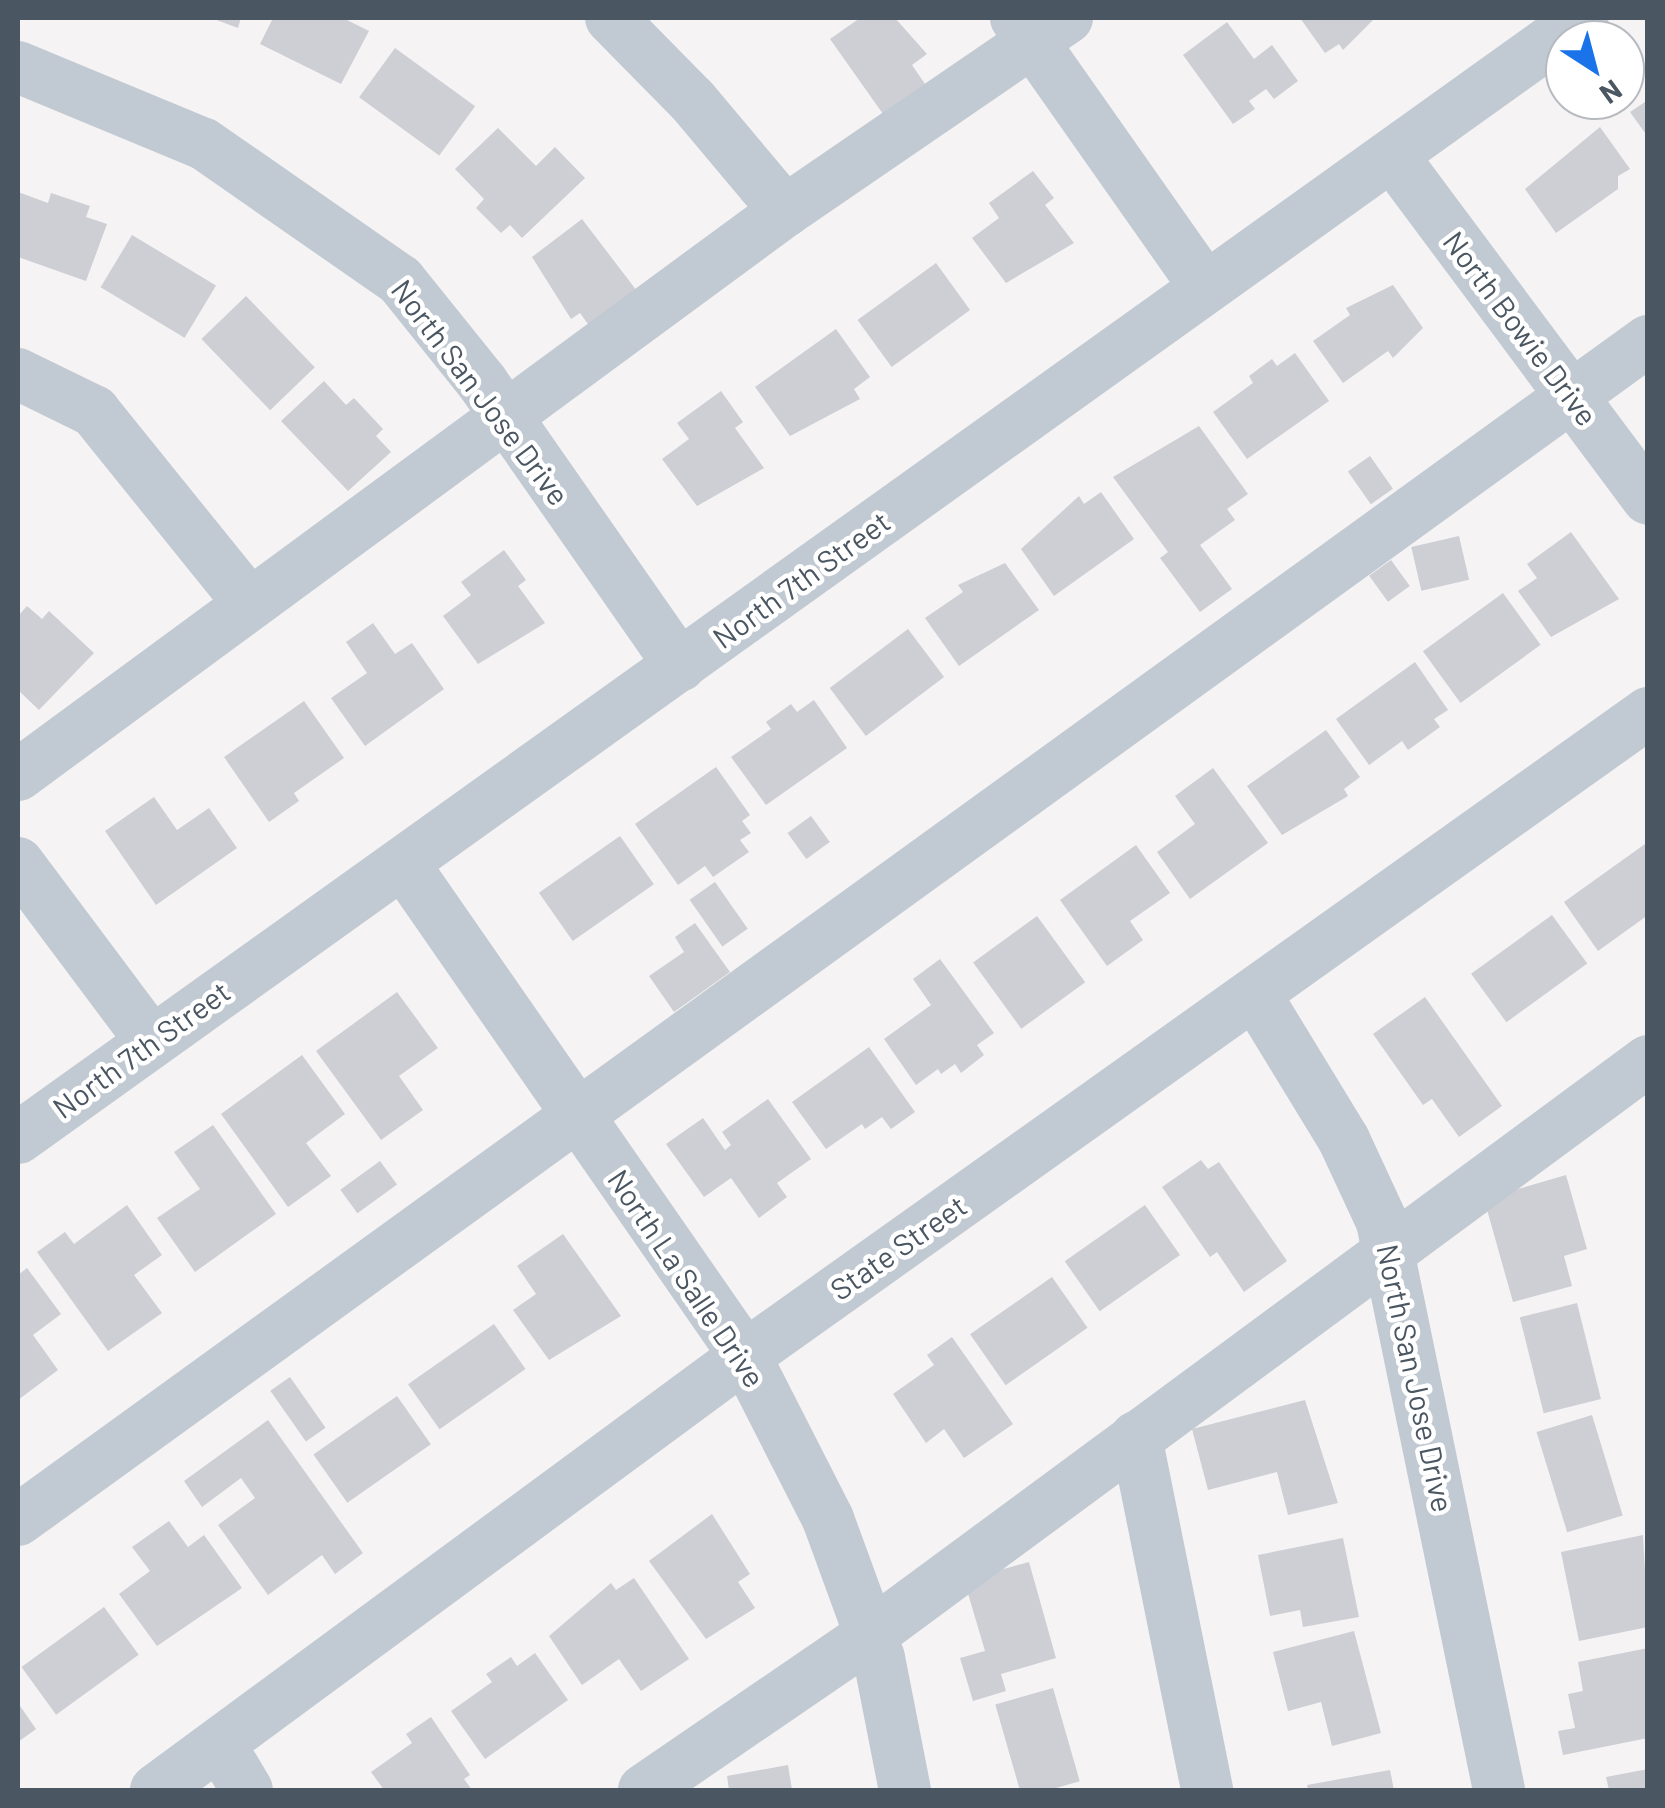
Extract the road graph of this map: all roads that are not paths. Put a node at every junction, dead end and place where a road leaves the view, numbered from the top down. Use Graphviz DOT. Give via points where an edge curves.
graph roads {
  1 [pos="611,18"];
  2 [pos="1583,18"];
  3 [pos="1039,26"];
  4 [pos="18,68"];
  5 [pos="1394,158"];
  6 [pos="785,212"];
  7 [pos="1206,287"];
  8 [pos="1648,341"];
  9 [pos="18,374"];
  10 [pos="1571,396"];
  11 [pos="505,415"];
  12 [pos="1648,499"];
  13 [pos="250,603"];
  14 [pos="680,666"];
  15 [pos="1648,713"];
  16 [pos="18,775"];
  17 [pos="402,863"];
  18 [pos="18,864"];
  19 [pos="1255,994"];
  20 [pos="150,1041"];
  21 [pos="1648,1061"];
  22 [pos="580,1118"];
  23 [pos="18,1138"];
  24 [pos="1388,1249"];
  25 [pos="744,1356"];
  26 [pos="1136,1437"];
  27 [pos="18,1520"];
  28 [pos="870,1635"];
  29 [pos="220,1745"];
  30 [pos="156,1790"];
  31 [pos="248,1790"];
  32 [pos="644,1790"];
  33 [pos="905,1790"];
  34 [pos="1206,1790"];
  35 [pos="1499,1790"];
  1 -- 6 [label="street" via="692,100"];
  2 -- 5 [label="street, North 7th Street"];
  3 -- 6 [label="street"];
  3 -- 7 [label="street"];
  4 -- 11 [label="street, North San Jose Drive" via="204,144 253,172 400,280"];
  5 -- 7 [label="street, North 7th Street"];
  5 -- 10 [label="street, North Bowie Drive"];
  6 -- 11 [label="street"];
  7 -- 14 [label="street, North 7th Street"];
  8 -- 10 [label="street"];
  9 -- 13 [label="street" via="94,411"];
  10 -- 12 [label="street, North Bowie Drive"];
  10 -- 22 [label="street"];
  11 -- 13 [label="street"];
  11 -- 14 [label="street, North San Jose Drive"];
  13 -- 16 [label="street"];
  14 -- 17 [label="street, North 7th Street"];
  15 -- 19 [label="street, State Street"];
  17 -- 20 [label="street, North 7th Street"];
  17 -- 22 [label="street, North La Salle Drive"];
  18 -- 20 [label="street"];
  19 -- 24 [label="street, North San Jose Drive" via="1344,1140"];
  19 -- 25 [label="street, State Street"];
  20 -- 23 [label="street, North 7th Street"];
  21 -- 24 [label="street"];
  22 -- 25 [label="street, North La Salle Drive"];
  22 -- 27 [label="street"];
  24 -- 26 [label="street"];
  24 -- 35 [label="street, North San Jose Drive"];
  25 -- 28 [label="street, North La Salle Drive" via="828,1520"];
  25 -- 29 [label="street, State Street"];
  26 -- 28 [label="street"];
  26 -- 34 [label="street"];
  28 -- 32 [label="street"];
  28 -- 33 [label="street, North La Salle Drive"];
  29 -- 30 [label="street, State Street"];
  29 -- 31 [label="street"];
}
